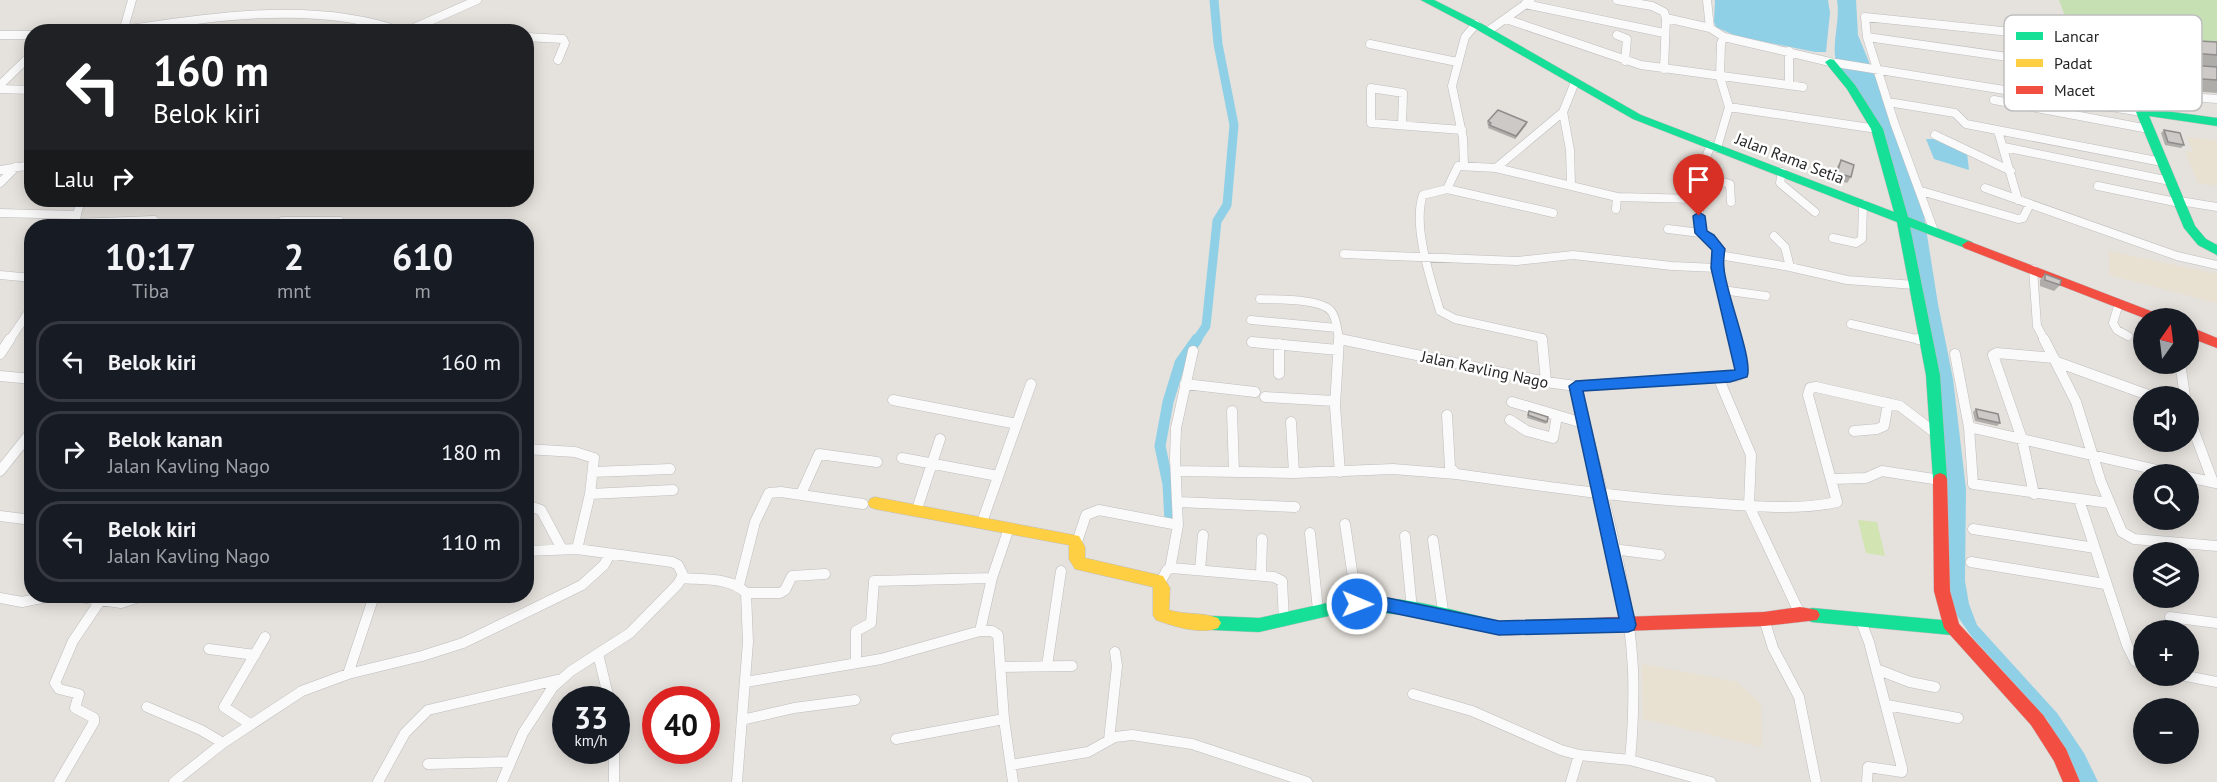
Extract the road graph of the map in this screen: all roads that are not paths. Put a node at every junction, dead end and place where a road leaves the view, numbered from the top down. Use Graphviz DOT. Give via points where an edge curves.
graph roads {
  1 [pos="132,0"];
  2 [pos="477,0"];
  3 [pos="1426,0"];
  4 [pos="1617,0"];
  5 [pos="1707,0"];
  6 [pos="1528,2"];
  7 [pos="1666,18"];
  8 [pos="1506,20"];
  9 [pos="125,24"];
  10 [pos="170,24"];
  11 [pos="388,24"];
  12 [pos="422,24"];
  13 [pos="1476,24"];
  14 [pos="1710,28"];
  15 [pos="2004,30"];
  16 [pos="1488,31"];
  17 [pos="1664,33"];
  18 [pos="0,35"];
  19 [pos="24,35"];
  20 [pos="1617,35"];
  21 [pos="534,37"];
  22 [pos="1724,37"];
  23 [pos="1867,37"];
  24 [pos="1370,44"];
  25 [pos="1789,51"];
  26 [pos="2004,55"];
  27 [pos="24,60"];
  28 [pos="558,60"];
  29 [pos="1456,62"];
  30 [pos="1625,62"];
  31 [pos="1833,63"];
  32 [pos="1875,68"];
  33 [pos="0,69"];
  34 [pos="13,69"];
  35 [pos="1664,69"];
  36 [pos="1720,77"];
  37 [pos="1575,82"];
  38 [pos="1789,85"];
  39 [pos="0,87"];
  40 [pos="1803,87"];
  41 [pos="24,89"];
  42 [pos="2004,89"];
  43 [pos="2202,98"];
  44 [pos="2217,99"];
  45 [pos="1994,100"];
  46 [pos="1888,102"];
  47 [pos="2004,102"];
  48 [pos="1729,107"];
  49 [pos="2053,111"];
  50 [pos="2136,111"];
  51 [pos="1563,112"];
  52 [pos="2142,112"];
  53 [pos="2217,122"];
  54 [pos="1402,125"];
  55 [pos="1877,129"];
  56 [pos="2149,129"];
  57 [pos="1462,130"];
  58 [pos="1998,131"];
  59 [pos="1935,135"];
  60 [pos="1714,146"];
  61 [pos="2004,147"];
  62 [pos="2162,162"];
  63 [pos="1464,165"];
  64 [pos="24,166"];
  65 [pos="16,167"];
  66 [pos="1496,168"];
  67 [pos="0,170"];
  68 [pos="2011,171"];
  69 [pos="1782,172"];
  70 [pos="1698,175"];
  71 [pos="2170,181"];
  72 [pos="0,183"];
  73 [pos="1571,184"];
  74 [pos="2098,186"];
  75 [pos="1985,188"];
  76 [pos="1447,189"];
  77 [pos="1921,191"];
  78 [pos="1617,196"];
  79 [pos="1697,199"];
  80 [pos="2018,200"];
  81 [pos="1731,202"];
  82 [pos="2180,202"];
  83 [pos="1863,204"];
  84 [pos="2030,204"];
  85 [pos="2217,207"];
  86 [pos="1616,209"];
  87 [pos="1815,212"];
  88 [pos="0,213"];
  89 [pos="1553,213"];
  90 [pos="50,219"];
  91 [pos="1903,219"];
  92 [pos="1668,229"];
  93 [pos="1933,230"];
  94 [pos="1701,233"];
  95 [pos="1774,236"];
  96 [pos="1833,238"];
  97 [pos="2217,252"];
  98 [pos="1344,254"];
  99 [pos="1719,255"];
  100 [pos="1427,257"];
  101 [pos="2217,265"];
  102 [pos="1790,267"];
  103 [pos="1717,268"];
  104 [pos="2033,269"];
  105 [pos="0,274"];
  106 [pos="24,277"];
  107 [pos="1915,285"];
  108 [pos="1722,290"];
  109 [pos="1766,296"];
  110 [pos="1260,299"];
  111 [pos="2119,303"];
  112 [pos="2133,309"];
  113 [pos="24,319"];
  114 [pos="1251,320"];
  115 [pos="1851,324"];
  116 [pos="1337,328"];
  117 [pos="2128,336"];
  118 [pos="2199,336"];
  119 [pos="1339,339"];
  120 [pos="1926,341"];
  121 [pos="1252,342"];
  122 [pos="2217,343"];
  123 [pos="1279,344"];
  124 [pos="1338,350"];
  125 [pos="1193,351"];
  126 [pos="0,354"];
  127 [pos="1954,354"];
  128 [pos="2056,360"];
  129 [pos="1279,374"];
  130 [pos="0,376"];
  131 [pos="1718,377"];
  132 [pos="24,379"];
  133 [pos="1546,382"];
  134 [pos="1031,384"];
  135 [pos="1185,384"];
  136 [pos="1576,386"];
  137 [pos="2133,389"];
  138 [pos="1255,392"];
  139 [pos="1265,397"];
  140 [pos="893,400"];
  141 [pos="1334,402"];
  142 [pos="1512,402"];
  143 [pos="1888,403"];
  144 [pos="1232,411"];
  145 [pos="1447,415"];
  146 [pos="1557,416"];
  147 [pos="1510,420"];
  148 [pos="1292,422"];
  149 [pos="1583,423"];
  150 [pos="1017,424"];
  151 [pos="1969,427"];
  152 [pos="1854,430"];
  153 [pos="1938,435"];
  154 [pos="940,439"];
  155 [pos="2022,439"];
  156 [pos="2199,443"];
  157 [pos="24,445"];
  158 [pos="534,449"];
  159 [pos="2092,455"];
  160 [pos="902,459"];
  161 [pos="877,462"];
  162 [pos="932,463"];
  163 [pos="2133,464"];
  164 [pos="670,469"];
  165 [pos="0,471"];
  166 [pos="1177,471"];
  167 [pos="593,472"];
  168 [pos="1234,472"];
  169 [pos="1340,472"];
  170 [pos="1294,473"];
  171 [pos="1456,474"];
  172 [pos="998,476"];
  173 [pos="1832,479"];
  174 [pos="2199,479"];
  175 [pos="1940,480"];
  176 [pos="2215,483"];
  177 [pos="673,490"];
  178 [pos="590,494"];
  179 [pos="801,494"];
  180 [pos="2034,494"];
  181 [pos="1600,495"];
  182 [pos="2079,500"];
  183 [pos="1178,502"];
  184 [pos="2109,503"];
  185 [pos="869,504"];
  186 [pos="1749,506"];
  187 [pos="534,507"];
  188 [pos="1295,507"];
  189 [pos="917,509"];
  190 [pos="0,516"];
  191 [pos="24,519"];
  192 [pos="982,522"];
  193 [pos="1346,524"];
  194 [pos="1178,525"];
  195 [pos="1009,528"];
  196 [pos="1973,529"];
  197 [pos="1310,533"];
  198 [pos="1203,535"];
  199 [pos="1405,536"];
  200 [pos="1262,539"];
  201 [pos="1433,540"];
  202 [pos="1077,542"];
  203 [pos="2217,546"];
  204 [pos="2095,548"];
  205 [pos="562,549"];
  206 [pos="577,549"];
  207 [pos="1613,549"];
  208 [pos="534,551"];
  209 [pos="610,554"];
  210 [pos="1660,555"];
  211 [pos="1971,562"];
  212 [pos="1170,569"];
  213 [pos="1200,570"];
  214 [pos="1061,571"];
  215 [pos="825,574"];
  216 [pos="1261,576"];
  217 [pos="682,578"];
  218 [pos="992,579"];
  219 [pos="1160,583"];
  220 [pos="2105,584"];
  221 [pos="743,589"];
  222 [pos="0,598"];
  223 [pos="24,602"];
  224 [pos="99,603"];
  225 [pos="372,603"];
  226 [pos="1357,604"];
  227 [pos="1318,610"];
  228 [pos="1412,610"];
  229 [pos="1800,614"];
  230 [pos="2170,617"];
  231 [pos="1444,618"];
  232 [pos="1764,619"];
  233 [pos="1860,620"];
  234 [pos="1284,621"];
  235 [pos="2217,623"];
  236 [pos="1628,625"];
  237 [pos="1952,628"];
  238 [pos="980,631"];
  239 [pos="266,637"];
  240 [pos="209,650"];
  241 [pos="1115,652"];
  242 [pos="598,654"];
  243 [pos="255,655"];
  244 [pos="2133,657"];
  245 [pos="856,663"];
  246 [pos="1047,666"];
  247 [pos="1072,666"];
  248 [pos="1000,667"];
  249 [pos="1876,669"];
  250 [pos="348,674"];
  251 [pos="2199,678"];
  252 [pos="561,679"];
  253 [pos="746,682"];
  254 [pos="2217,682"];
  255 [pos="606,686"];
  256 [pos="1935,687"];
  257 [pos="1413,694"];
  258 [pos="855,700"];
  259 [pos="1887,705"];
  260 [pos="147,706"];
  261 [pos="1958,718"];
  262 [pos="1004,719"];
  263 [pos="742,720"];
  264 [pos="250,724"];
  265 [pos="896,739"];
  266 [pos="1109,740"];
  267 [pos="223,743"];
  268 [pos="1579,755"];
  269 [pos="1630,760"];
  270 [pos="508,762"];
  271 [pos="428,764"];
  272 [pos="614,764"];
  273 [pos="1011,765"];
  274 [pos="735,781"];
  275 [pos="1818,781"];
  276 [pos="59,782"];
  277 [pos="174,782"];
  278 [pos="378,782"];
  279 [pos="501,782"];
  280 [pos="614,782"];
  281 [pos="1013,782"];
  282 [pos="1307,782"];
  283 [pos="1571,782"];
  284 [pos="1711,782"];
  285 [pos="1867,782"];
  286 [pos="2072,782"];
  1 -- 9 [label="street"];
  2 -- 12 [label="street"];
  3 -- 13 [label="street, Jalan Rama Setia"];
  4 -- 7 [label="street" via="1660,9"];
  5 -- 14 [label="street"];
  6 -- 8 [label="street"];
  6 -- 17 [label="street"];
  7 -- 14 [label="street"];
  7 -- 17 [label="street"];
  8 -- 16 [label="street"];
  8 -- 30 [label="street"];
  10 -- 11 [label="street" via="240,15 321,14 364,17"];
  13 -- 16 [label="street, Jalan Rama Setia"];
  13 -- 29 [label="street" via="1465,38"];
  14 -- 22 [label="street"];
  15 -- 23 [label="street" via="1865,17"];
  16 -- 37 [label="street, Jalan Rama Setia"];
  17 -- 35 [label="street"];
  18 -- 19 [label="street"];
  20 -- 30 [label="street" via="1627,39"];
  21 -- 28 [label="street" via="562,39 565,43"];
  22 -- 25 [label="street"];
  22 -- 36 [label="street"];
  23 -- 26 [label="street"];
  23 -- 32 [label="street"];
  24 -- 29 [label="street"];
  25 -- 31 [label="street"];
  25 -- 38 [label="street"];
  27 -- 34 [label="street"];
  29 -- 57 [label="street" via="1452,91"];
  30 -- 35 [label="street"];
  31 -- 32 [label="street"];
  31 -- 55 [label="street"];
  32 -- 42 [label="street"];
  32 -- 46 [label="street"];
  33 -- 34 [label="street"];
  34 -- 39 [label="street"];
  35 -- 36 [label="street"];
  36 -- 38 [label="street"];
  36 -- 48 [label="street"];
  37 -- 51 [label="street"];
  37 -- 60 [label="street, Jalan Rama Setia" via="1637,117"];
  38 -- 40 [label="street"];
  39 -- 41 [label="street"];
  43 -- 44 [label="street"];
  45 -- 47 [label="street"];
  46 -- 58 [label="street" via="1955,113 1964,123"];
  46 -- 77 [label="street"];
  48 -- 55 [label="street"];
  48 -- 60 [label="street"];
  49 -- 56 [label="street"];
  50 -- 52 [label="street"];
  51 -- 66 [label="street"];
  51 -- 73 [label="street"];
  52 -- 53 [label="street"];
  52 -- 56 [label="street"];
  54 -- 54 [label="street" via="1371,123 1371,88 1403,93"];
  54 -- 57 [label="street"];
  55 -- 91 [label="street"];
  56 -- 62 [label="street"];
  57 -- 63 [label="street"];
  58 -- 61 [label="street"];
  58 -- 62 [label="street"];
  59 -- 68 [label="street"];
  60 -- 69 [label="street, Jalan Rama Setia"];
  60 -- 70 [label="street"];
  61 -- 68 [label="street"];
  61 -- 71 [label="street"];
  62 -- 71 [label="street"];
  63 -- 66 [label="street"];
  63 -- 76 [label="street" via="1456,168"];
  64 -- 65 [label="street"];
  65 -- 67 [label="street"];
  65 -- 72 [label="street"];
  66 -- 73 [label="street"];
  68 -- 80 [label="street"];
  69 -- 83 [label="street, Jalan Rama Setia"];
  69 -- 87 [label="street" via="1780,183"];
  70 -- 79 [label="street"];
  70 -- 81 [label="street" via="1730,184"];
  71 -- 82 [label="street"];
  73 -- 78 [label="street"];
  74 -- 82 [label="street"];
  75 -- 80 [label="street"];
  76 -- 89 [label="street"];
  76 -- 100 [label="street" via="1420,199"];
  77 -- 84 [label="street" via="2018,219 2023,218"];
  77 -- 93 [label="street"];
  78 -- 79 [label="street"];
  78 -- 86 [label="street"];
  79 -- 94 [label="street"];
  80 -- 84 [label="street"];
  82 -- 85 [label="street"];
  82 -- 97 [label="street" via="2194,234"];
  83 -- 91 [label="street, Jalan Rama Setia"];
  83 -- 96 [label="street" via="1862,239 1856,243"];
  84 -- 101 [label="street"];
  88 -- 90 [label="street"];
  91 -- 93 [label="street, Jalan Rama Setia"];
  91 -- 107 [label="street"];
  92 -- 94 [label="street"];
  93 -- 104 [label="street, Jalan Rama Setia"];
  94 -- 99 [label="street" via="1717,244"];
  95 -- 102 [label="street" via="1785,247"];
  98 -- 100 [label="street"];
  99 -- 102 [label="street"];
  99 -- 103 [label="street, Jalan Kavling Nago"];
  100 -- 103 [label="street" via="1517,261 1573,255"];
  100 -- 133 [label="street" via="1442,313 1542,338"];
  102 -- 107 [label="street" via="1847,280"];
  103 -- 108 [label="street, Jalan Kavling Nago"];
  104 -- 111 [label="street, Jalan Rama Setia"];
  104 -- 128 [label="street" via="2035,319"];
  105 -- 106 [label="street"];
  107 -- 120 [label="street"];
  108 -- 109 [label="street"];
  108 -- 131 [label="street, Jalan Kavling Nago" via="1743,369 1737,376"];
  110 -- 116 [label="street" via="1324,306"];
  111 -- 112 [label="street, Jalan Rama Setia"];
  111 -- 117 [label="street" via="2113,323"];
  113 -- 126 [label="street"];
  114 -- 116 [label="street"];
  115 -- 120 [label="street"];
  116 -- 119 [label="street"];
  118 -- 122 [label="street"];
  119 -- 124 [label="street"];
  119 -- 133 [label="street, Jalan Kavling Nago"];
  120 -- 153 [label="street"];
  121 -- 123 [label="street"];
  123 -- 124 [label="street"];
  123 -- 129 [label="street"];
  124 -- 141 [label="street"];
  125 -- 135 [label="street"];
  127 -- 151 [label="street"];
  128 -- 137 [label="street"];
  128 -- 155 [label="street" via="1993,355"];
  128 -- 159 [label="street" via="2076,402"];
  130 -- 132 [label="street"];
  131 -- 136 [label="street, Jalan Kavling Nago"];
  131 -- 186 [label="street" via="1751,455"];
  133 -- 136 [label="street, Jalan Kavling Nago"];
  134 -- 150 [label="street"];
  135 -- 138 [label="street"];
  135 -- 166 [label="street" via="1177,435"];
  136 -- 149 [label="street"];
  139 -- 141 [label="street"];
  140 -- 150 [label="street"];
  141 -- 169 [label="street"];
  142 -- 146 [label="street"];
  143 -- 152 [label="street" via="1884,426"];
  143 -- 153 [label="street" via="1905,409"];
  143 -- 173 [label="street" via="1816,387 1808,390"];
  144 -- 168 [label="street"];
  145 -- 171 [label="street" via="1450,467"];
  146 -- 147 [label="street" via="1553,438 1527,431"];
  146 -- 149 [label="street"];
  148 -- 170 [label="street"];
  149 -- 181 [label="street"];
  150 -- 172 [label="street"];
  151 -- 155 [label="street"];
  151 -- 180 [label="street" via="1973,484"];
  153 -- 175 [label="street"];
  154 -- 162 [label="street"];
  155 -- 159 [label="street"];
  155 -- 180 [label="street"];
  156 -- 176 [label="street"];
  157 -- 165 [label="street"];
  158 -- 167 [label="street" via="592,456"];
  159 -- 163 [label="street"];
  159 -- 184 [label="street"];
  160 -- 162 [label="street"];
  161 -- 179 [label="street" via="819,454"];
  162 -- 172 [label="street"];
  162 -- 189 [label="street"];
  164 -- 167 [label="street"];
  166 -- 168 [label="street"];
  166 -- 183 [label="street"];
  167 -- 178 [label="street"];
  168 -- 170 [label="street"];
  169 -- 170 [label="street"];
  169 -- 171 [label="street" via="1394,469"];
  171 -- 181 [label="street"];
  172 -- 192 [label="street"];
  173 -- 175 [label="street" via="1866,478 1882,471"];
  173 -- 186 [label="street" via="1838,499 1834,504"];
  174 -- 176 [label="street"];
  175 -- 237 [label="street" via="1941,591"];
  177 -- 178 [label="street"];
  178 -- 206 [label="street"];
  179 -- 185 [label="street"];
  179 -- 221 [label="street" via="766,495 754,528"];
  180 -- 182 [label="street"];
  181 -- 186 [label="street"];
  181 -- 207 [label="street"];
  182 -- 184 [label="street"];
  182 -- 204 [label="street"];
  183 -- 188 [label="street"];
  183 -- 194 [label="street"];
  184 -- 203 [label="street" via="2122,532 2129,538"];
  185 -- 189 [label="street"];
  186 -- 229 [label="street"];
  187 -- 205 [label="street" via="541,510"];
  189 -- 192 [label="street"];
  190 -- 191 [label="street"];
  192 -- 195 [label="street"];
  193 -- 226 [label="street"];
  194 -- 202 [label="street" via="1099,510 1086,515"];
  194 -- 212 [label="street"];
  195 -- 202 [label="street"];
  195 -- 218 [label="street"];
  196 -- 204 [label="street"];
  197 -- 227 [label="street"];
  198 -- 213 [label="street"];
  199 -- 228 [label="street"];
  200 -- 216 [label="street"];
  201 -- 231 [label="street"];
  202 -- 219 [label="street" via="1076,559 1080,564"];
  204 -- 220 [label="street"];
  205 -- 206 [label="street"];
  205 -- 208 [label="street"];
  206 -- 209 [label="street"];
  207 -- 210 [label="street"];
  207 -- 236 [label="street"];
  209 -- 217 [label="street" via="672,562 681,570"];
  209 -- 250 [label="street" via="582,585 463,643"];
  211 -- 220 [label="street"];
  212 -- 213 [label="street"];
  212 -- 219 [label="street"];
  213 -- 216 [label="street"];
  214 -- 246 [label="street"];
  215 -- 221 [label="street" via="792,576 780,593"];
  216 -- 234 [label="street" via="1282,581"];
  217 -- 221 [label="street"];
  217 -- 242 [label="street" via="630,633"];
  218 -- 238 [label="street"];
  218 -- 245 [label="street" via="874,582 871,623 856,631"];
  219 -- 234 [label="street" via="1159,612 1168,618 1256,626"];
  220 -- 244 [label="street"];
  221 -- 253 [label="street"];
  222 -- 223 [label="street"];
  224 -- 276 [label="street" via="73,641 55,683 58,689 79,694 75,708 94,718"];
  225 -- 250 [label="street"];
  226 -- 227 [label="street"];
  226 -- 228 [label="street"];
  227 -- 234 [label="street"];
  228 -- 231 [label="street"];
  229 -- 232 [label="street"];
  229 -- 233 [label="street"];
  230 -- 235 [label="street"];
  231 -- 236 [label="street" via="1499,628"];
  232 -- 236 [label="street"];
  232 -- 275 [label="street" via="1773,648 1799,697"];
  233 -- 237 [label="street"];
  233 -- 249 [label="street"];
  236 -- 269 [label="street" via="1635,702"];
  237 -- 286 [label="street" via="2037,720"];
  238 -- 245 [label="street" via="903,654"];
  238 -- 248 [label="street" via="998,635"];
  239 -- 243 [label="street"];
  240 -- 243 [label="street"];
  241 -- 266 [label="street"];
  242 -- 252 [label="street"];
  242 -- 255 [label="street"];
  243 -- 264 [label="street" via="224,707"];
  245 -- 253 [label="street"];
  246 -- 247 [label="street"];
  246 -- 248 [label="street"];
  248 -- 262 [label="street"];
  249 -- 256 [label="street"];
  249 -- 259 [label="street"];
  250 -- 264 [label="street" via="302,691"];
  251 -- 254 [label="street"];
  252 -- 270 [label="street"];
  252 -- 278 [label="street" via="428,710 408,730"];
  253 -- 263 [label="street"];
  257 -- 268 [label="street" via="1473,711"];
  258 -- 263 [label="street"];
  259 -- 261 [label="street"];
  259 -- 285 [label="street" via="1902,772 1871,766"];
  260 -- 267 [label="street"];
  262 -- 265 [label="street"];
  262 -- 273 [label="street"];
  263 -- 274 [label="street"];
  264 -- 267 [label="street"];
  266 -- 273 [label="street" via="1088,752"];
  266 -- 282 [label="street" via="1132,735 1192,744"];
  267 -- 277 [label="street"];
  268 -- 269 [label="street"];
  268 -- 283 [label="street"];
  269 -- 284 [label="street"];
  270 -- 271 [label="street"];
  270 -- 279 [label="street"];
  272 -- 280 [label="street"];
  273 -- 281 [label="street"];
}
